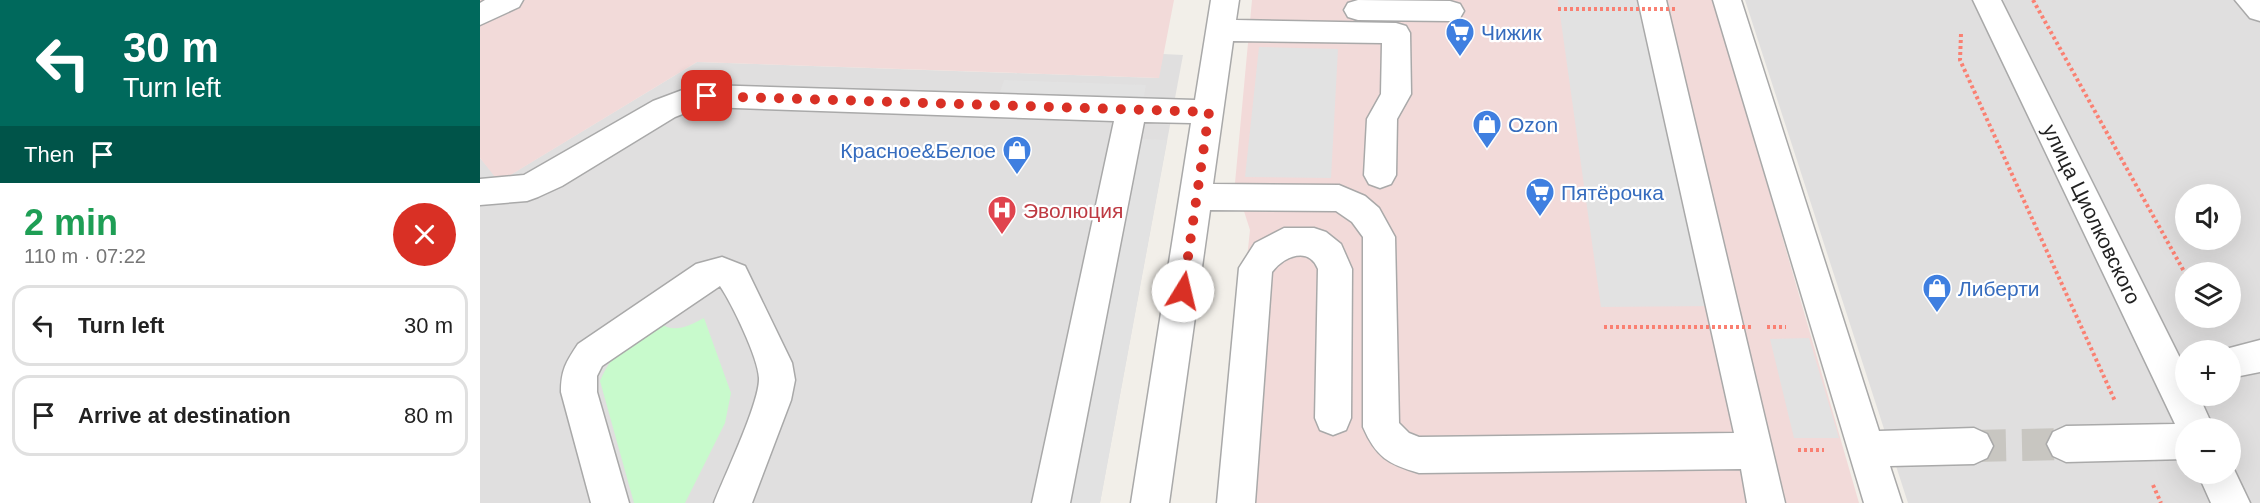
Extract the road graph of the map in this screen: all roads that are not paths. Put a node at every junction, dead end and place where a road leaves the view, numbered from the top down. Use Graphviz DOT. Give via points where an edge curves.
graph roads {
  1 [pos="509,0"];
  2 [pos="1727,0"];
  3 [pos="1987,0"];
  4 [pos="2249,0"];
  5 [pos="1664,4"];
  6 [pos="1450,11"];
  7 [pos="2260,11"];
  8 [pos="1224,13"];
  9 [pos="480,15"];
  10 [pos="1131,111"];
  11 [pos="1209,112"];
  12 [pos="1380,175"];
  13 [pos="480,192"];
  14 [pos="1197,197"];
  15 [pos="2260,356"];
  16 [pos="2241,360"];
  17 [pos="2175,368"];
  18 [pos="1333,418"];
  19 [pos="2175,441"];
  20 [pos="2066,444"];
  21 [pos="1974,446"];
  22 [pos="1867,449"];
  23 [pos="1756,451"];
  24 [pos="2222,484"];
  25 [pos="610,503"];
  26 [pos="733,503"];
  27 [pos="1051,503"];
  28 [pos="1150,503"];
  29 [pos="1236,503"];
  30 [pos="1766,503"];
  31 [pos="1883,503"];
  32 [pos="2231,503"];
  1 -- 9 [label="street"];
  2 -- 22 [label="street"];
  3 -- 17 [label="street, улица Циолковского"];
  4 -- 7 [label="street"];
  5 -- 23 [label="street"];
  6 -- 8 [label="street"];
  8 -- 11 [label="street"];
  8 -- 12 [label="street" via="1396,33 1395,94 1382,119"];
  10 -- 11 [label="street"];
  10 -- 13 [label="street" via="707,96 664,109 527,188"];
  10 -- 27 [label="street"];
  11 -- 14 [label="street"];
  14 -- 23 [label="street" via="1339,198 1370,218 1379,237 1382,427 1387,440 1400,450 1419,455"];
  14 -- 28 [label="street"];
  15 -- 16 [label="street"];
  18 -- 29 [label="street" via="1335,269 1329,254 1314,242 1284,242 1267,253 1256,268"];
  19 -- 20 [label="street"];
  21 -- 22 [label="street"];
  22 -- 31 [label="street"];
  23 -- 30 [label="street"];
  24 -- 32 [label="street"];
  25 -- 26 [label="street" via="579,392 579,373 590,355 708,274 722,271 734,276 774,363 777,380"];
}
